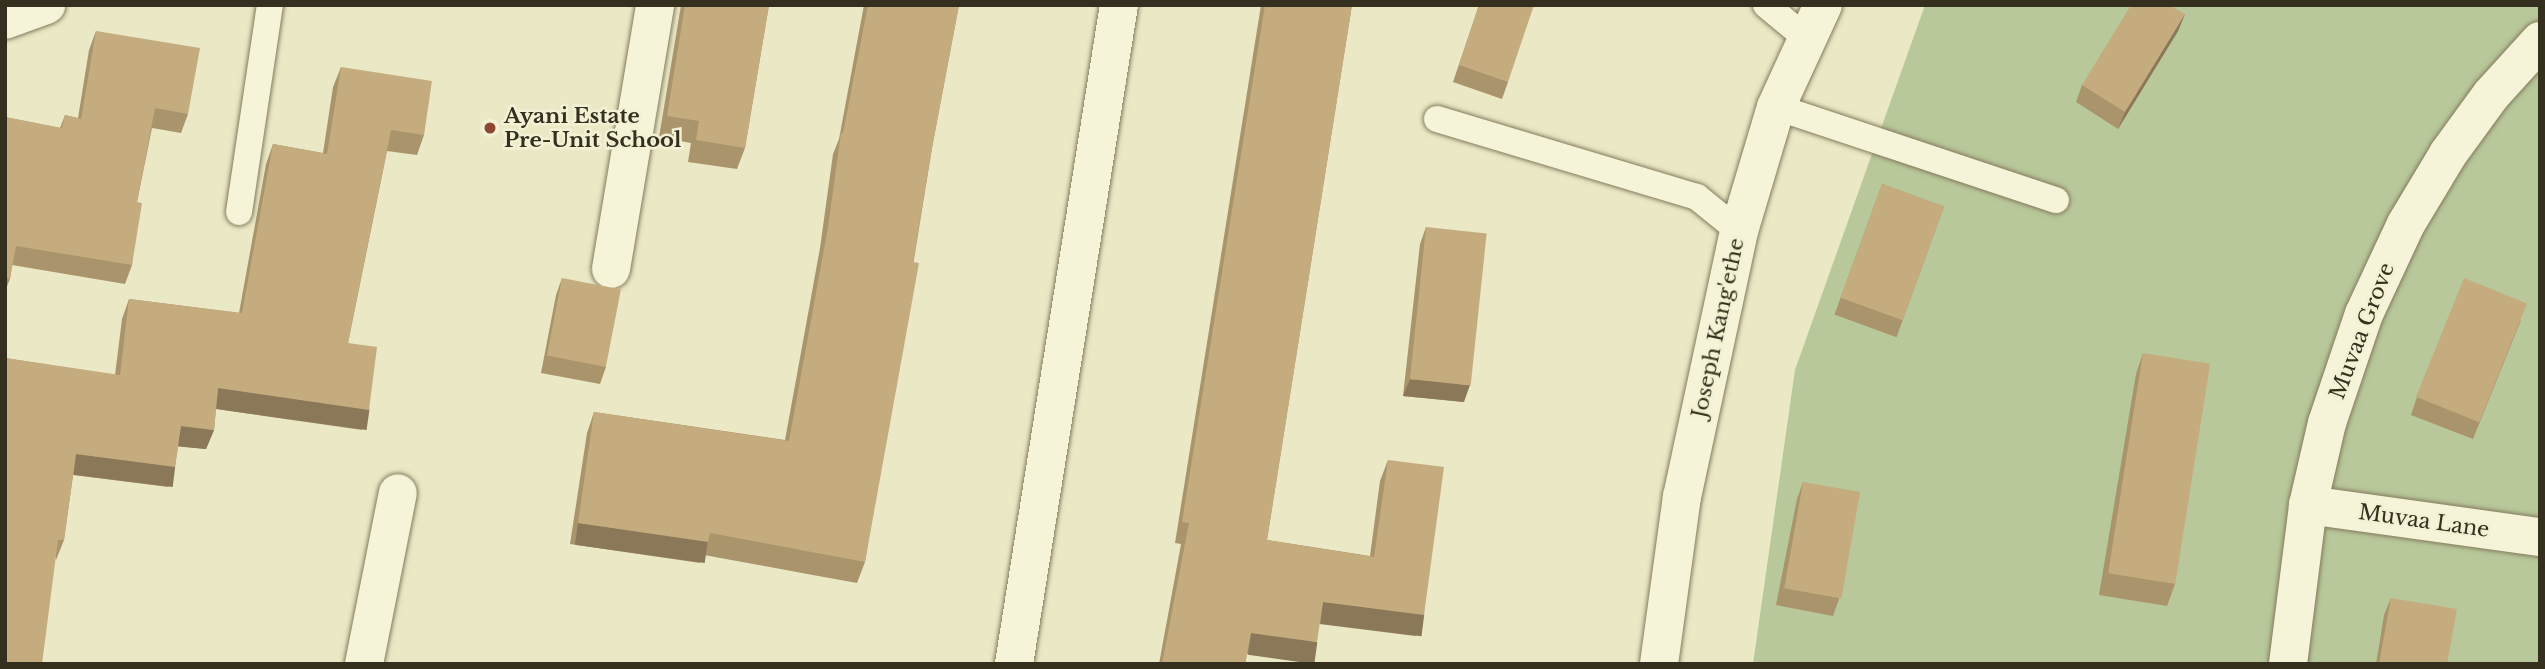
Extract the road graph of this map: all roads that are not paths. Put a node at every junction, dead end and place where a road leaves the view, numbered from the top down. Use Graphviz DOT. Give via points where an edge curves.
graph roads {
  1 [pos="46,5"];
  2 [pos="270,5"];
  3 [pos="655,5"];
  4 [pos="1119,5"];
  5 [pos="1766,5"];
  6 [pos="1823,5"];
  7 [pos="5,20"];
  8 [pos="1806,38"];
  9 [pos="2540,41"];
  10 [pos="1776,107"];
  11 [pos="1437,119"];
  12 [pos="2056,200"];
  13 [pos="239,212"];
  14 [pos="1739,231"];
  15 [pos="611,269"];
  16 [pos="398,493"];
  17 [pos="2308,505"];
  18 [pos="2540,537"];
  19 [pos="364,664"];
  20 [pos="1014,664"];
  21 [pos="1659,664"];
  22 [pos="2288,664"];
  1 -- 7 [label="street"];
  2 -- 13 [label="lane"];
  3 -- 15 [label="street"];
  4 -- 20 [label="street"];
  5 -- 8 [label="lane"];
  6 -- 8 [label="street, Joseph Kang'ethe"];
  8 -- 10 [label="street, Joseph Kang'ethe"];
  9 -- 17 [label="street, Muvaa Grove" via="2491,95 2448,154 2406,225 2364,314 2327,423"];
  10 -- 12 [label="lane"];
  10 -- 14 [label="street, Joseph Kang'ethe"];
  11 -- 14 [label="lane" via="1697,197"];
  14 -- 21 [label="street, Joseph Kang'ethe" via="1682,497"];
  16 -- 19 [label="street"];
  17 -- 18 [label="street, Muvaa Lane"];
  17 -- 22 [label="street, Muvaa Grove"];
}
